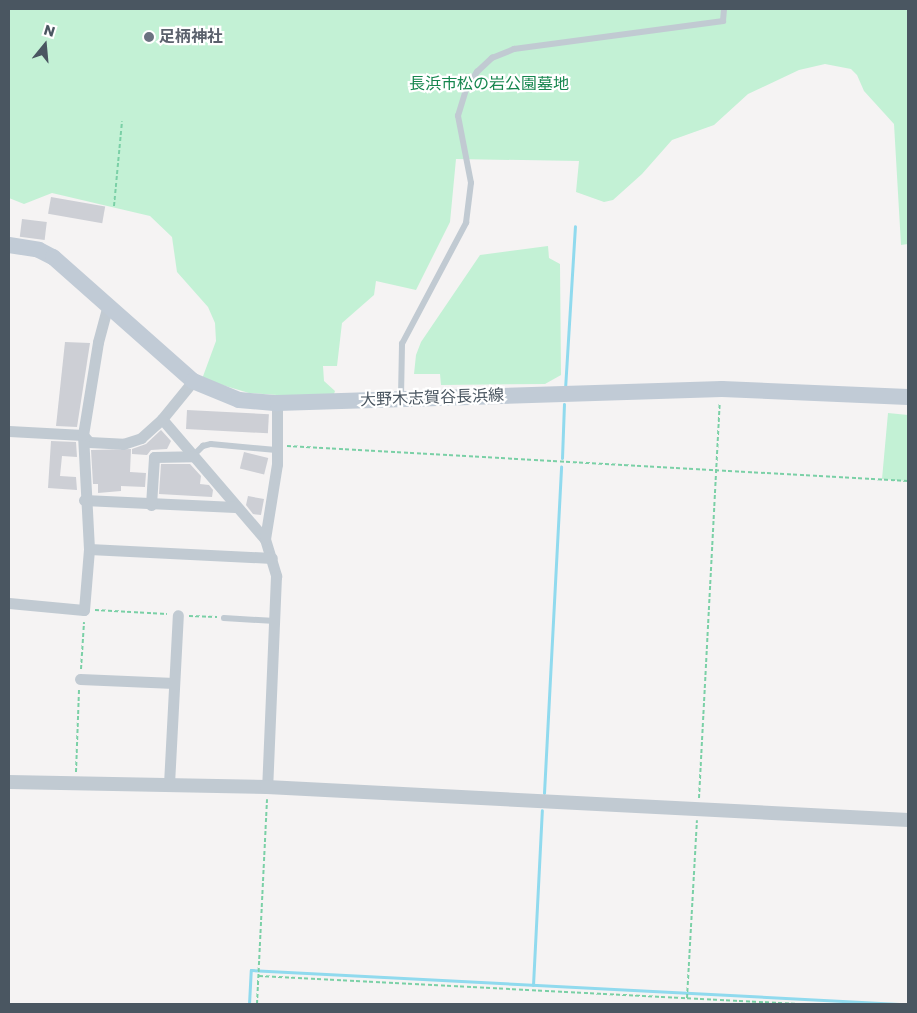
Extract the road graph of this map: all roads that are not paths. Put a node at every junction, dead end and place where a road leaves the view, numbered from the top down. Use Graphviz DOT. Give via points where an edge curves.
graph roads {
  1 [pos="724,9"];
  2 [pos="9,245"];
  3 [pos="108,304"];
  4 [pos="193,381"];
  5 [pos="908,397"];
  6 [pos="401,399"];
  7 [pos="277,403"];
  8 [pos="162,419"];
  9 [pos="9,431"];
  10 [pos="83,435"];
  11 [pos="276,447"];
  12 [pos="193,456"];
  13 [pos="84,500"];
  14 [pos="151,505"];
  15 [pos="235,507"];
  16 [pos="265,539"];
  17 [pos="89,550"];
  18 [pos="272,558"];
  19 [pos="9,603"];
  20 [pos="178,615"];
  21 [pos="224,618"];
  22 [pos="276,621"];
  23 [pos="80,679"];
  24 [pos="174,683"];
  25 [pos="9,782"];
  26 [pos="169,784"];
  27 [pos="267,787"];
  28 [pos="908,820"];
  1 -- 6 [label="lane" via="723,21 514,48 492,58 477,72 466,90 458,116 471,183 466,223 402,344"];
  2 -- 3 [label="main road, 大野木志賀谷長浜線" via="39,250 53,257"];
  3 -- 4 [label="main road, 大野木志賀谷長浜線"];
  3 -- 10 [label="street" via="98,342"];
  4 -- 7 [label="main road, 大野木志賀谷長浜線" via="239,400"];
  4 -- 8 [label="street"];
  5 -- 6 [label="main road, 大野木志賀谷長浜線" via="722,389"];
  6 -- 7 [label="main road, 大野木志賀谷長浜線"];
  7 -- 11 [label="street"];
  8 -- 10 [label="street" via="133,442 89,442"];
  8 -- 12 [label="street"];
  9 -- 10 [label="street"];
  10 -- 13 [label="street"];
  11 -- 12 [label="lane" via="211,444 203,446"];
  11 -- 16 [label="street"];
  12 -- 14 [label="street" via="154,457"];
  12 -- 15 [label="street"];
  13 -- 14 [label="street"];
  13 -- 17 [label="street"];
  14 -- 15 [label="street"];
  15 -- 16 [label="street"];
  16 -- 18 [label="street"];
  17 -- 18 [label="street"];
  17 -- 19 [label="street" via="84,610"];
  18 -- 22 [label="street" via="276,576"];
  20 -- 24 [label="street"];
  21 -- 22 [label="lane"];
  22 -- 27 [label="street"];
  23 -- 24 [label="street"];
  24 -- 26 [label="street"];
  25 -- 26 [label="street"];
  26 -- 27 [label="street"];
  27 -- 28 [label="street"];
}
